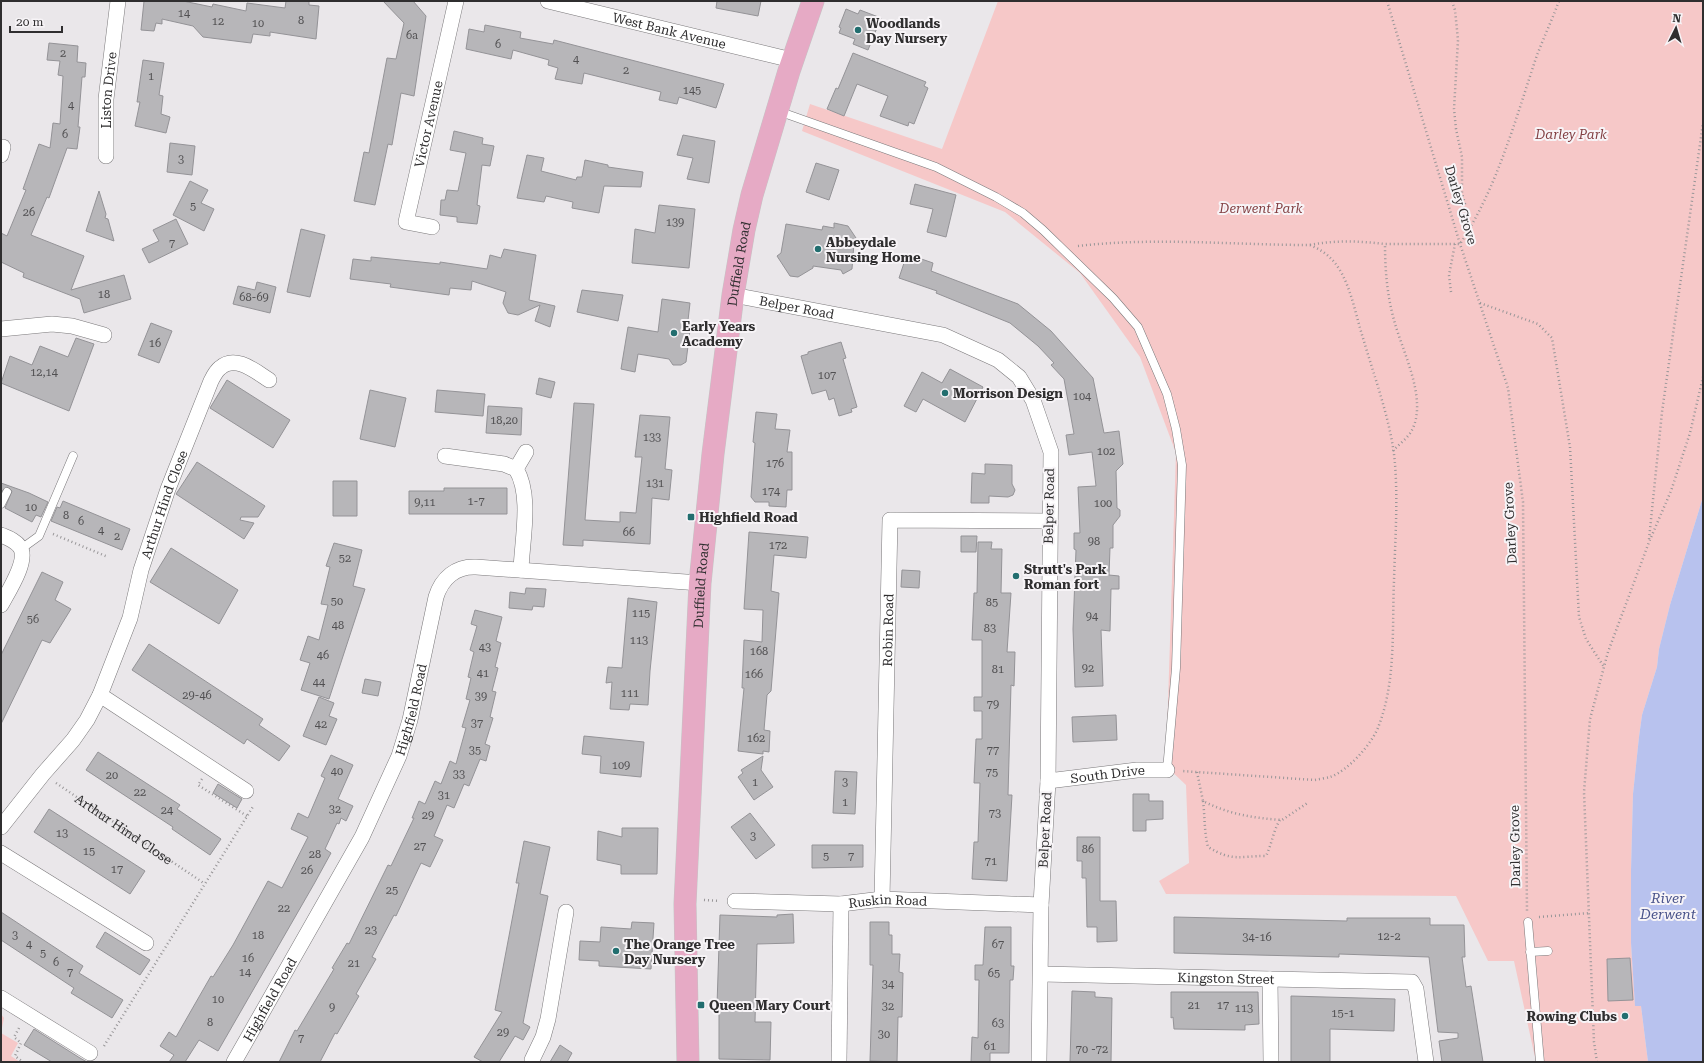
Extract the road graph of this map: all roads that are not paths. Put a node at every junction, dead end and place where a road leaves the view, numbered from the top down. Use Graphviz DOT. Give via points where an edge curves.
graph roads {
  1 [pos="118,1"];
  2 [pos="456,1"];
  3 [pos="548,1"];
  4 [pos="813,1"];
  5 [pos="792,60"];
  6 [pos="777,111"];
  7 [pos="106,156"];
  8 [pos="432,227"];
  9 [pos="733,295"];
  10 [pos="1,329"];
  11 [pos="104,335"];
  12 [pos="269,380"];
  13 [pos="526,452"];
  14 [pos="74,456"];
  15 [pos="445,456"];
  16 [pos="516,469"];
  17 [pos="7,492"];
  18 [pos="1,504"];
  19 [pos="1049,522"];
  20 [pos="1,535"];
  21 [pos="21,549"];
  22 [pos="521,570"];
  23 [pos="700,583"];
  24 [pos="1,605"];
  25 [pos="100,695"];
  26 [pos="1167,770"];
  27 [pos="1048,781"];
  28 [pos="246,791"];
  29 [pos="1,827"];
  30 [pos="1,853"];
  31 [pos="882,899"];
  32 [pos="728,901"];
  33 [pos="841,904"];
  34 [pos="1041,905"];
  35 [pos="566,912"];
  36 [pos="1528,920"];
  37 [pos="146,943"];
  38 [pos="1548,951"];
  39 [pos="1530,952"];
  40 [pos="1041,974"];
  41 [pos="1270,979"];
  42 [pos="1,998"];
  43 [pos="96,1052"];
  44 [pos="531,1061"];
  45 [pos="234,1062"];
  46 [pos="688,1062"];
  47 [pos="839,1062"];
  48 [pos="1039,1062"];
  49 [pos="1271,1062"];
  50 [pos="1426,1062"];
  51 [pos="1540,1062"];
  1 -- 7 [label="street, Liston Drive" via="106,99"];
  2 -- 8 [label="street, Victor Avenue" via="406,222"];
  3 -- 5 [label="street, West Bank Avenue"];
  4 -- 5 [label="main road, Duffield Road"];
  5 -- 6 [label="main road, Duffield Road"];
  6 -- 9 [label="main road, Duffield Road" via="752,195"];
  6 -- 26 [label="lane" via="929,164 996,196 1023,213 1113,298 1138,327 1167,394 1182,465 1176,668"];
  9 -- 19 [label="street, Belper Road" via="942,335 998,360 1019,377 1033,400 1050,452"];
  9 -- 23 [label="main road, Duffield Road"];
  10 -- 11 [label="street" via="52,324 72,326"];
  12 -- 25 [label="street, Arthur Hind Close" via="239,363 231,362 220,368 210,381 168,489 141,570 130,618"];
  13 -- 16 [label="street"];
  14 -- 21 [label="lane" via="39,536"];
  15 -- 16 [label="street" via="504,464"];
  16 -- 22 [label="street" via="521,476 525,495"];
  17 -- 18 [label="lane"];
  19 -- 27 [label="street, Belper Road"];
  19 -- 31 [label="street, Robin Road" via="890,520"];
  20 -- 21 [label="street" via="15,542"];
  21 -- 24 [label="street" via="18,572"];
  22 -- 23 [label="street, Highfield Road"];
  22 -- 45 [label="street, Highfield Road" via="460,568 449,575 441,586 436,597 410,720 399,756 362,837"];
  23 -- 46 [label="main road, Duffield Road" via="685,904"];
  25 -- 28 [label="street"];
  25 -- 29 [label="street, Arthur Hind Close" via="74,740"];
  26 -- 27 [label="street, South Drive" via="1137,770"];
  27 -- 34 [label="street, Belper Road"];
  30 -- 37 [label="street"];
  31 -- 33 [label="street, Ruskin Road"];
  31 -- 34 [label="street, Ruskin Road"];
  32 -- 33 [label="street, Ruskin Road"];
  33 -- 47 [label="street"];
  34 -- 40 [label="street, Belper Road"];
  35 -- 44 [label="street" via="548,1019 543,1037"];
  36 -- 39 [label="lane"];
  38 -- 39 [label="lane"];
  39 -- 51 [label="lane"];
  40 -- 41 [label="street, Kingston Street"];
  40 -- 48 [label="street, Belper Road"];
  41 -- 49 [label="street"];
  41 -- 50 [label="street, Kingston Street" via="1412,982 1416,989"];
  42 -- 43 [label="street"];
}
